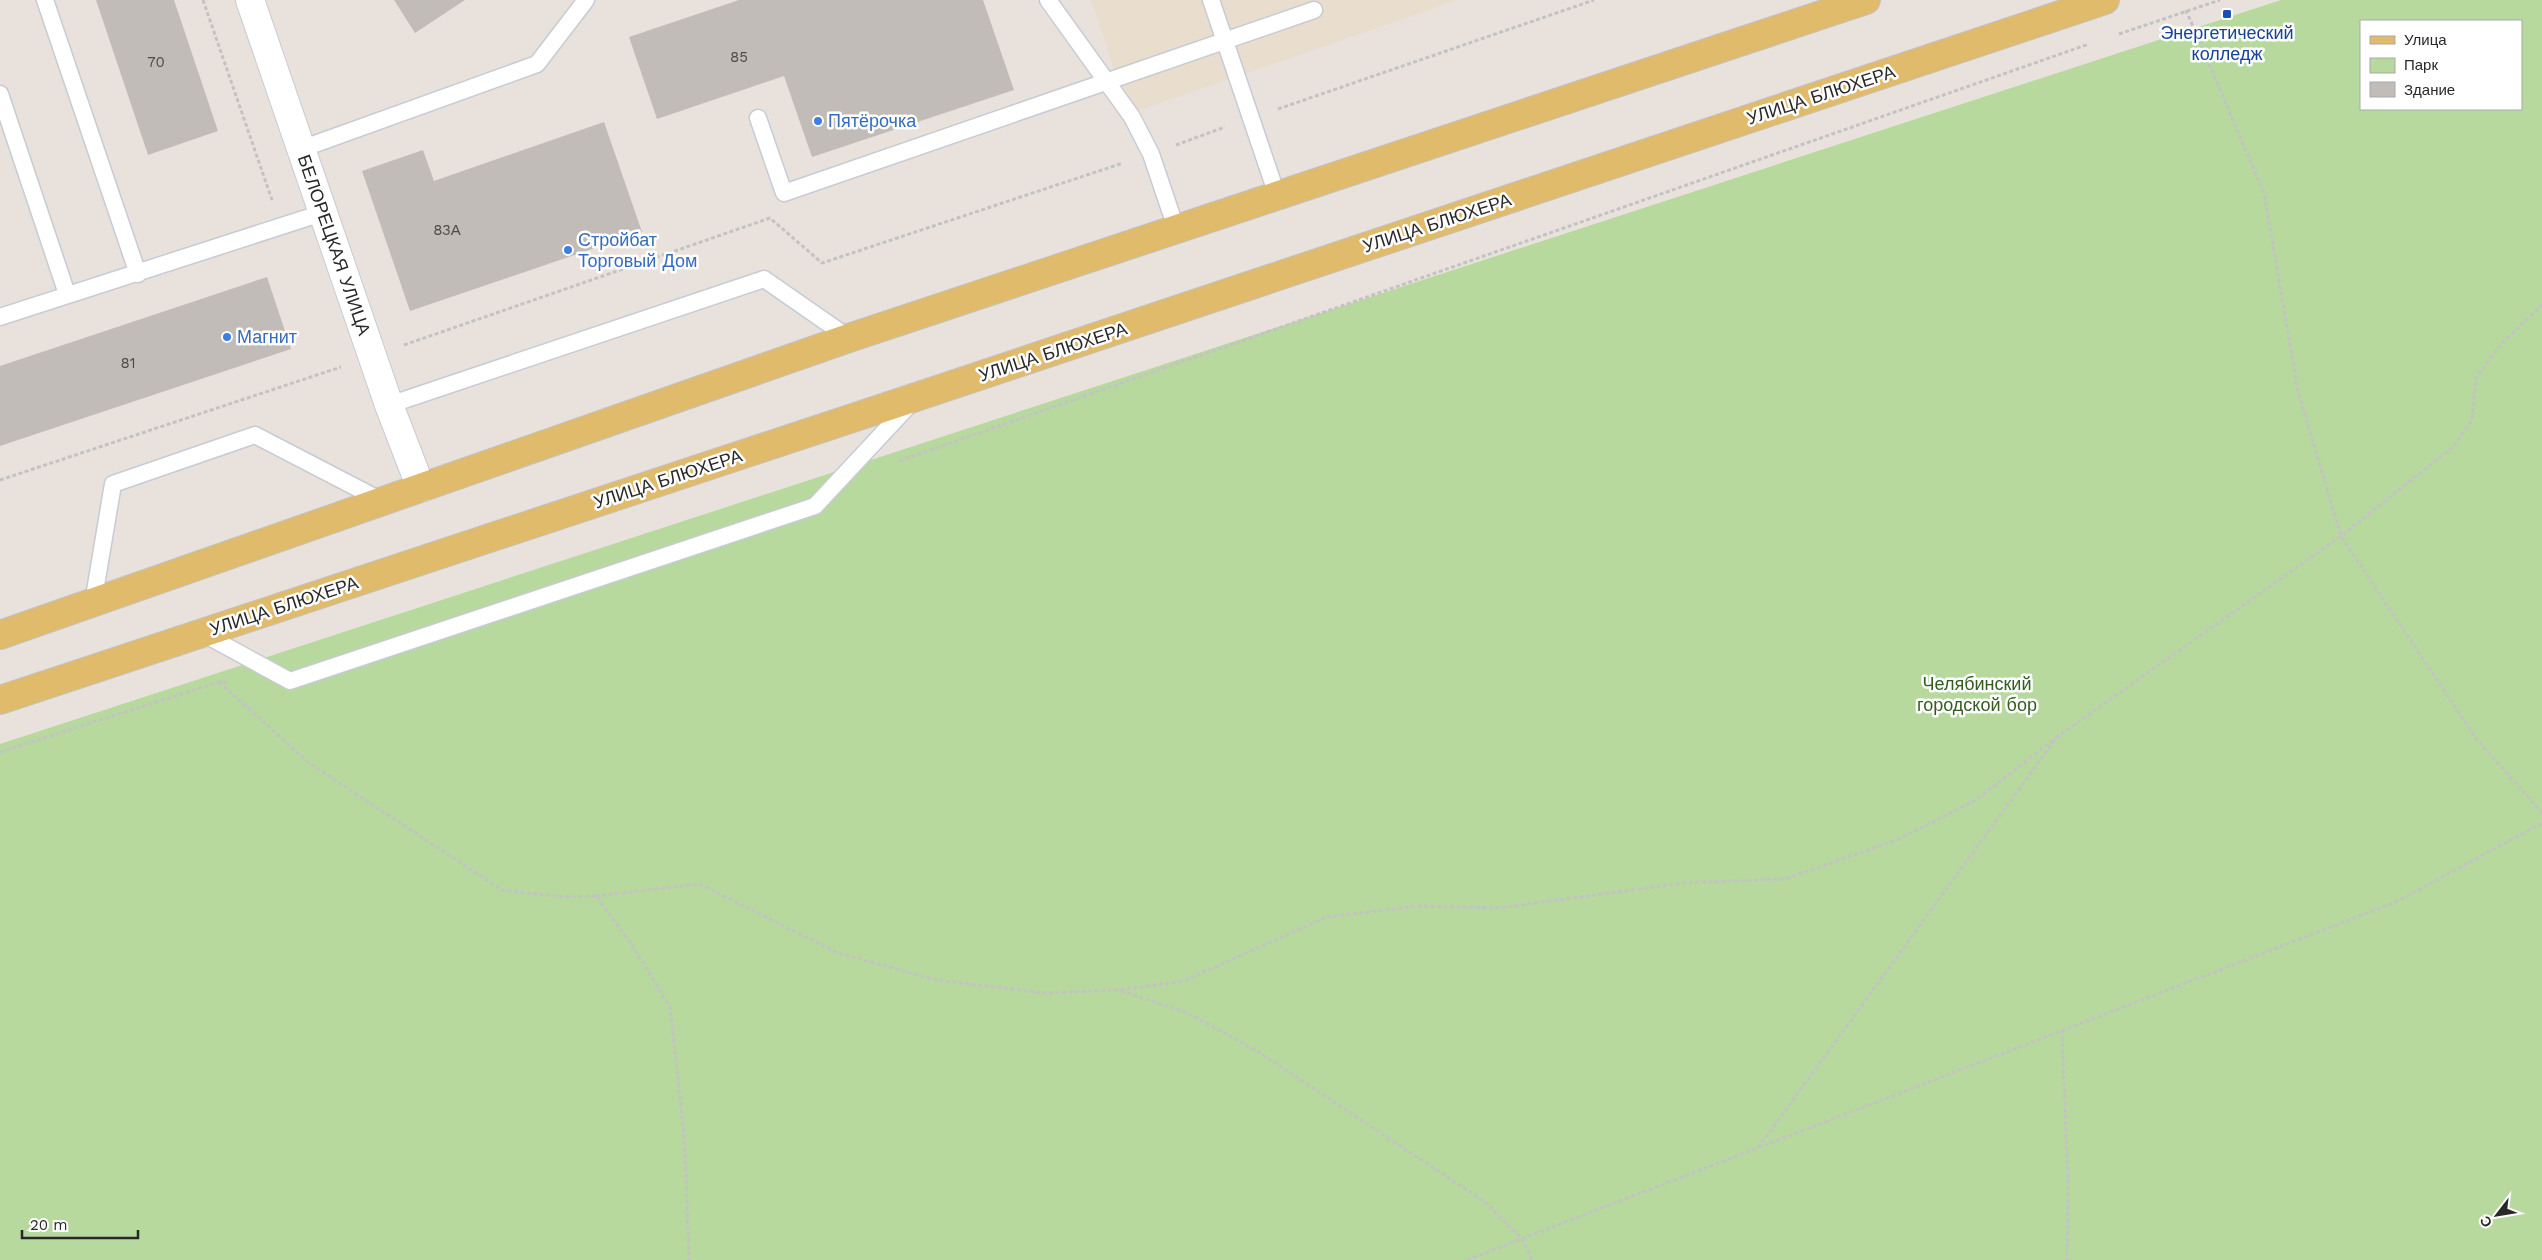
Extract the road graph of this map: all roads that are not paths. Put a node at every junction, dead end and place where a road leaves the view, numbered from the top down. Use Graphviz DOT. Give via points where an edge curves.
graph roads {
  1 [pos="45,0"];
  2 [pos="250,0"];
  3 [pos="586,0"];
  4 [pos="1048,0"];
  5 [pos="1211,0"];
  6 [pos="1866,0"];
  7 [pos="2105,0"];
  8 [pos="1314,10"];
  9 [pos="1225,42"];
  10 [pos="1107,81"];
  11 [pos="0,94"];
  12 [pos="758,118"];
  13 [pos="300,150"];
  14 [pos="1277,195"];
  15 [pos="322,213"];
  16 [pos="1176,228"];
  17 [pos="138,274"];
  18 [pos="67,294"];
  19 [pos="0,317"];
  20 [pos="849,338"];
  21 [pos="916,397"];
  22 [pos="390,405"];
  23 [pos="421,488"];
  24 [pos="384,502"];
  25 [pos="93,603"];
  26 [pos="202,633"];
  27 [pos="0,635"];
  28 [pos="0,700"];
  1 -- 17 [label="lane"];
  2 -- 13 [label="street, БЕЛОРЕЦКАЯ УЛИЦА"];
  3 -- 13 [label="lane" via="536,64"];
  4 -- 10 [label="lane"];
  5 -- 9 [label="lane"];
  6 -- 14 [label="main road"];
  7 -- 21 [label="main road, УЛИЦА БЛЮХЕРА"];
  8 -- 9 [label="lane"];
  9 -- 10 [label="lane"];
  9 -- 14 [label="lane"];
  10 -- 12 [label="lane" via="784,193"];
  10 -- 16 [label="lane" via="1132,117 1151,154"];
  11 -- 18 [label="lane"];
  13 -- 15 [label="street, БЕЛОРЕЦКАЯ УЛИЦА"];
  14 -- 16 [label="main road"];
  15 -- 17 [label="lane"];
  15 -- 22 [label="street, БЕЛОРЕЦКАЯ УЛИЦА"];
  16 -- 20 [label="main road"];
  17 -- 18 [label="lane"];
  18 -- 19 [label="lane"];
  20 -- 22 [label="lane" via="764,279"];
  20 -- 23 [label="main road"];
  21 -- 26 [label="main road, УЛИЦА БЛЮХЕРА"];
  21 -- 26 [label="lane" via="815,506 565,591 290,681"];
  22 -- 23 [label="street, БЕЛОРЕЦКАЯ УЛИЦА"];
  23 -- 24 [label="main road"];
  24 -- 25 [label="main road"];
  24 -- 25 [label="lane" via="255,435 113,484"];
  25 -- 27 [label="main road"];
  26 -- 28 [label="main road, УЛИЦА БЛЮХЕРА"];
}
